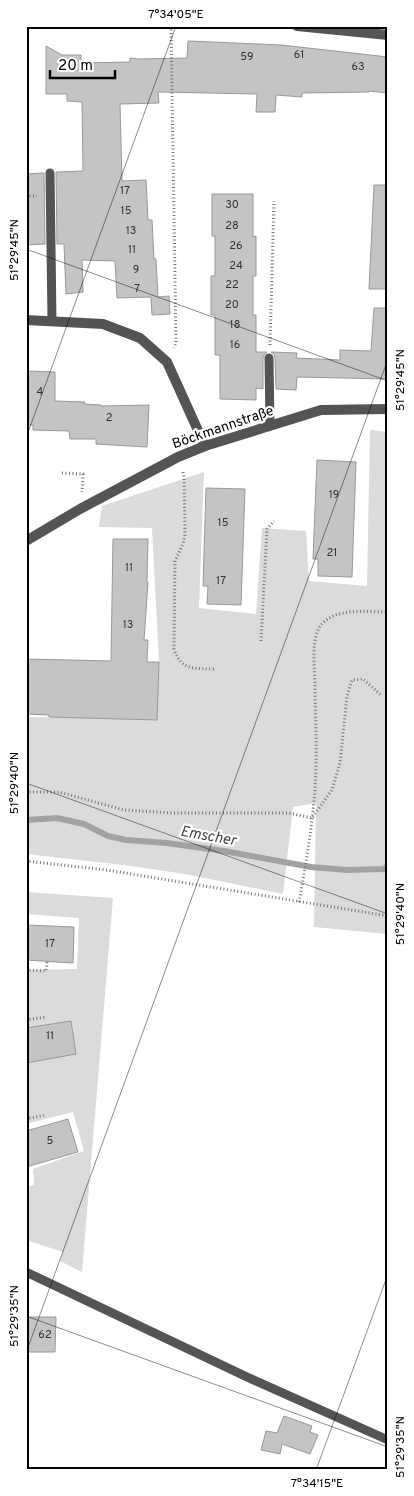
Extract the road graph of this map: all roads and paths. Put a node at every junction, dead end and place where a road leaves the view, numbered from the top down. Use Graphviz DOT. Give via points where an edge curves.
graph roads {
  1 [pos="171,26"];
  2 [pos="296,26"];
  3 [pos="388,34"];
  4 [pos="50,173"];
  5 [pos="274,201"];
  6 [pos="26,320"];
  7 [pos="52,321"];
  8 [pos="269,358"];
  9 [pos="167,362"];
  10 [pos="388,409"];
  11 [pos="270,426"];
  12 [pos="206,446"];
  13 [pos="178,457"];
  14 [pos="62,473"];
  15 [pos="80,474"];
  16 [pos="274,521"];
  17 [pos="26,541"];
  18 [pos="388,612"];
  19 [pos="261,641"];
  20 [pos="216,669"];
  21 [pos="382,696"];
  22 [pos="26,792"];
  23 [pos="312,818"];
  24 [pos="26,861"];
  25 [pos="300,902"];
  26 [pos="388,916"];
  27 [pos="47,962"];
  28 [pos="26,970"];
  29 [pos="46,1016"];
  30 [pos="26,1020"];
  31 [pos="45,1115"];
  32 [pos="26,1119"];
  33 [pos="26,1272"];
  34 [pos="388,1440"];
  1 -- 9 [label="path" via="176,343"];
  2 -- 3 [label="street"];
  4 -- 7 [label="lane"];
  5 -- 8 [label="path"];
  6 -- 7 [label="street"];
  7 -- 9 [label="street" via="104,324 140,338"];
  8 -- 11 [label="lane"];
  9 -- 12 [label="street"];
  10 -- 11 [label="street, Böckmannstraße" via="321,410"];
  11 -- 12 [label="street, Böckmannstraße"];
  12 -- 13 [label="street, Böckmannstraße"];
  13 -- 17 [label="street, Böckmannstraße"];
  13 -- 20 [label="path" via="184,477 185,536 175,561 174,649 184,665"];
  14 -- 15 [label="path"];
  16 -- 19 [label="path" via="267,529"];
  18 -- 23 [label="path" via="333,615 321,624 316,636 316,766"];
  21 -- 23 [label="path" via="363,679 352,680 347,696 340,763 332,790"];
  22 -- 23 [label="path" via="59,792 124,810 289,813"];
  23 -- 25 [label="path"];
  24 -- 25 [label="path" via="107,870"];
  25 -- 26 [label="path"];
  27 -- 28 [label="path" via="46,971"];
  29 -- 30 [label="path"];
  31 -- 32 [label="path"];
  33 -- 34 [label="lane"];
}
